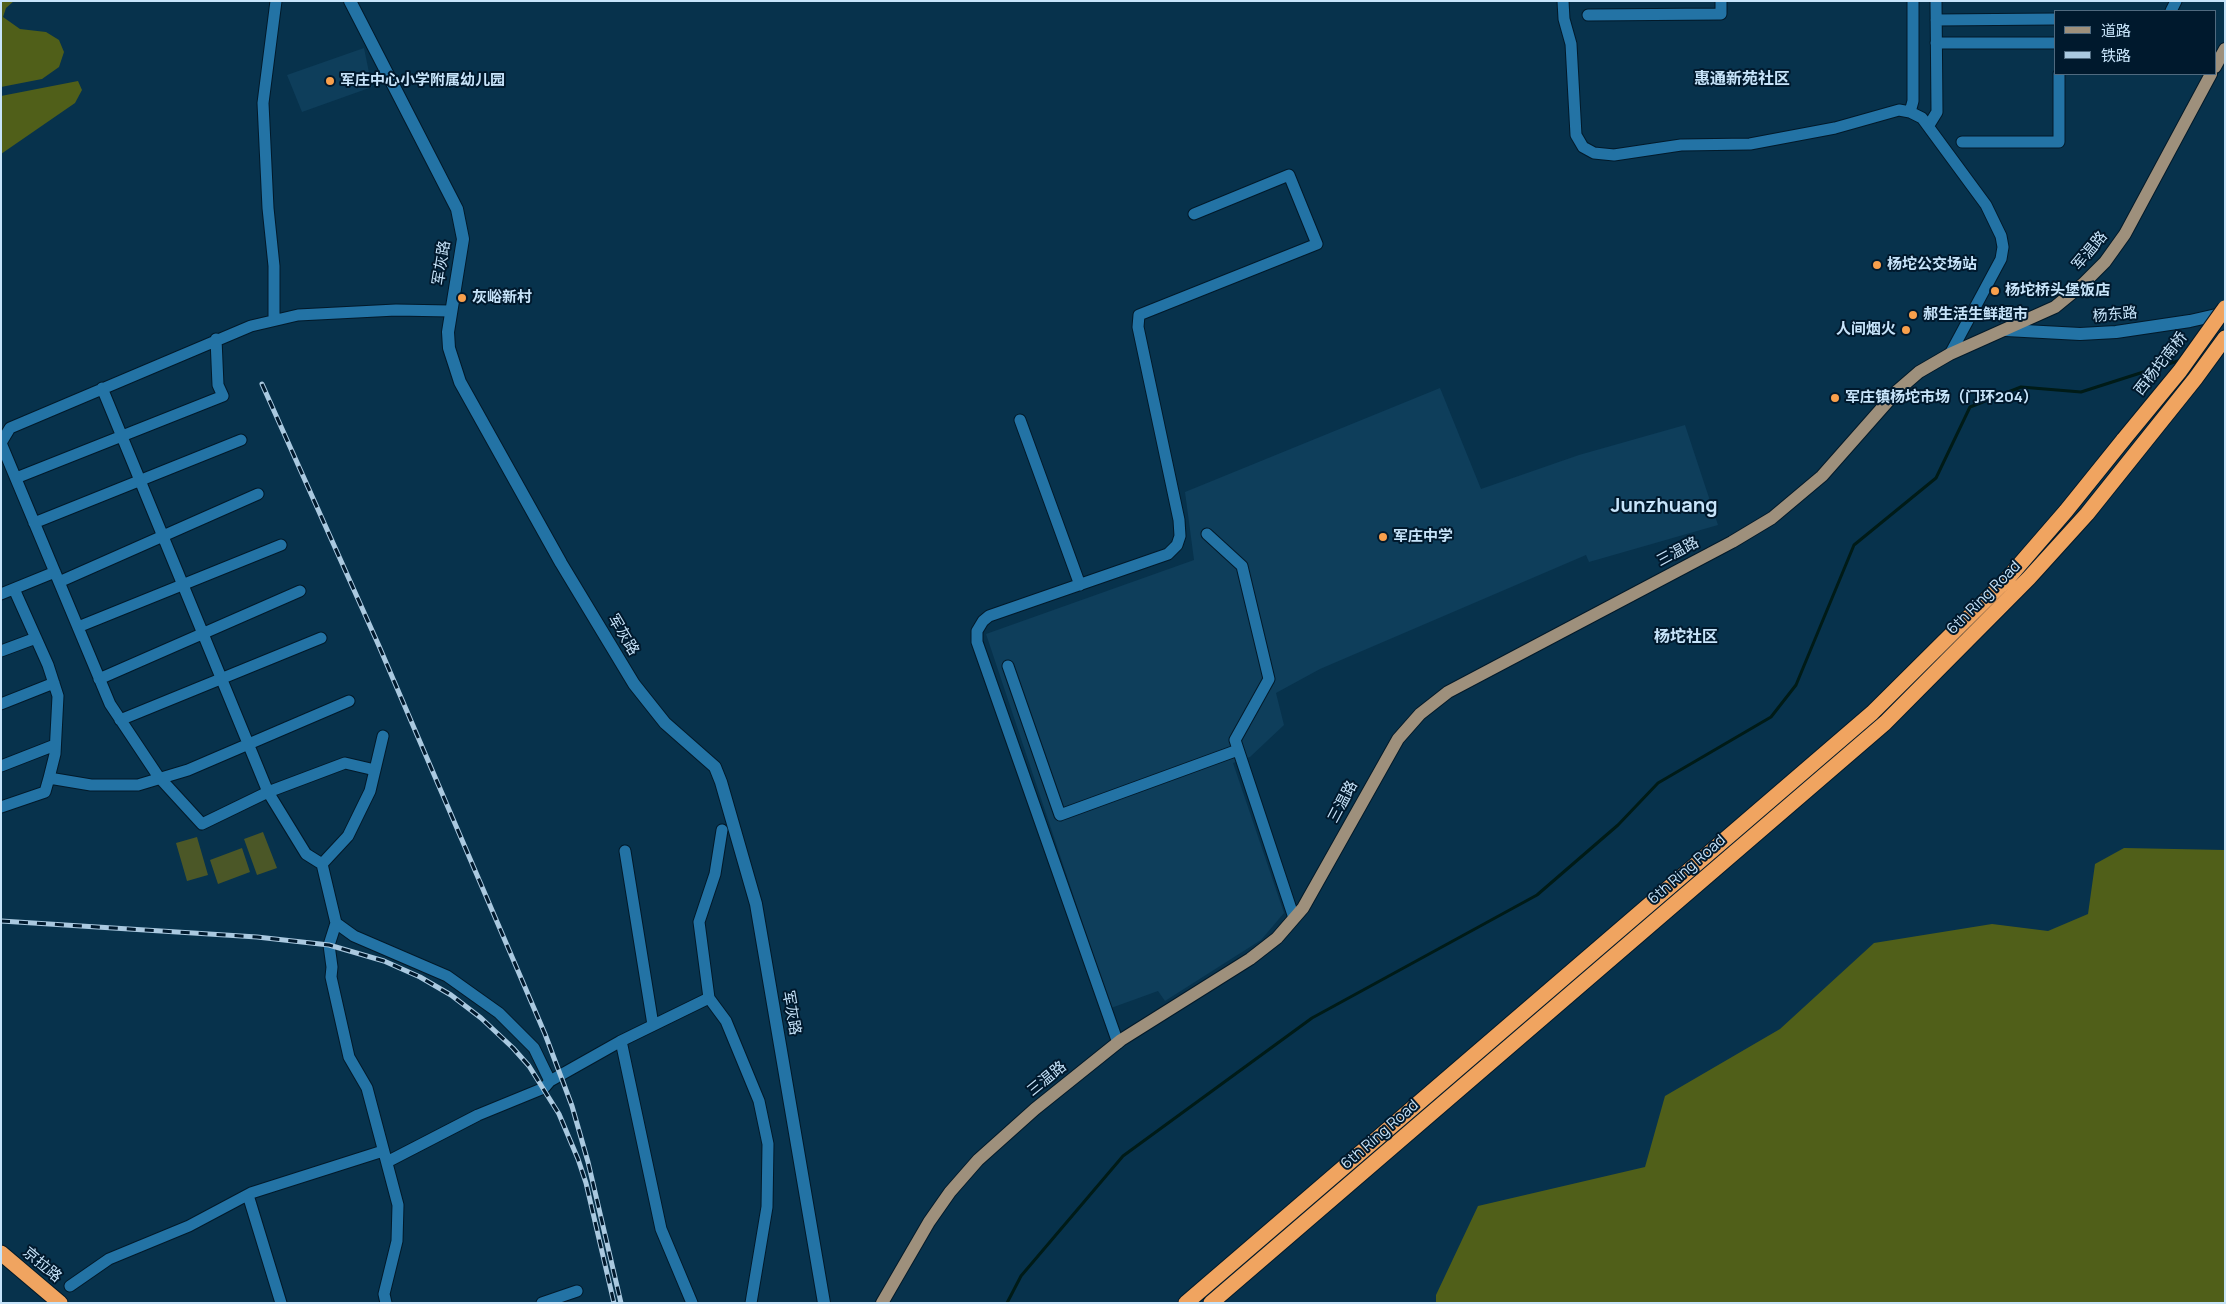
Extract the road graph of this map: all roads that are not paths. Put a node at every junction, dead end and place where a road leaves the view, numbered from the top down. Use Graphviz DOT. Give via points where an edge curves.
graph roads {
  1 [pos="276,1"];
  2 [pos="350,1"];
  3 [pos="1563,1"];
  4 [pos="1721,1"];
  5 [pos="1913,1"];
  6 [pos="1936,1"];
  7 [pos="1588,15"];
  8 [pos="2054,19"];
  9 [pos="1936,20"];
  10 [pos="1936,43"];
  11 [pos="2054,43"];
  12 [pos="2225,49"];
  13 [pos="2216,65"];
  14 [pos="2059,75"];
  15 [pos="2210,75"];
  16 [pos="1910,112"];
  17 [pos="1929,125"];
  18 [pos="1962,142"];
  19 [pos="1194,214"];
  20 [pos="2225,308"];
  21 [pos="450,311"];
  22 [pos="2225,313"];
  23 [pos="274,319"];
  24 [pos="2006,330"];
  25 [pos="2225,338"];
  26 [pos="216,339"];
  27 [pos="1950,354"];
  28 [pos="102,388"];
  29 [pos="1897,391"];
  30 [pos="1020,420"];
  31 [pos="122,436"];
  32 [pos="2124,439"];
  33 [pos="241,440"];
  34 [pos="1,443"];
  35 [pos="16,478"];
  36 [pos="140,480"];
  37 [pos="258,494"];
  38 [pos="34,523"];
  39 [pos="1207,534"];
  40 [pos="163,536"];
  41 [pos="281,545"];
  42 [pos="57,577"];
  43 [pos="183,584"];
  44 [pos="1080,585"];
  45 [pos="14,589"];
  46 [pos="300,591"];
  47 [pos="1,594"];
  48 [pos="78,627"];
  49 [pos="203,633"];
  50 [pos="36,638"];
  51 [pos="321,638"];
  52 [pos="1,651"];
  53 [pos="1008,666"];
  54 [pos="99,678"];
  55 [pos="222,679"];
  56 [pos="54,683"];
  57 [pos="349,701"];
  58 [pos="1,704"];
  59 [pos="120,720"];
  60 [pos="383,736"];
  61 [pos="55,744"];
  62 [pos="249,745"];
  63 [pos="1238,750"];
  64 [pos="1,766"];
  65 [pos="375,770"];
  66 [pos="49,778"];
  67 [pos="160,779"];
  68 [pos="268,792"];
  69 [pos="1,807"];
  70 [pos="722,830"];
  71 [pos="625,851"];
  72 [pos="322,864"];
  73 [pos="1294,918"];
  74 [pos="336,923"];
  75 [pos="710,998"];
  76 [pos="653,1025"];
  77 [pos="621,1041"];
  78 [pos="1118,1043"];
  79 [pos="550,1081"];
  80 [pos="385,1156"];
  81 [pos="248,1195"];
  82 [pos="1,1253"];
  83 [pos="70,1286"];
  84 [pos="576,1291"];
  85 [pos="60,1303"];
  86 [pos="281,1303"];
  87 [pos="386,1303"];
  88 [pos="542,1303"];
  89 [pos="692,1303"];
  90 [pos="751,1303"];
  91 [pos="824,1303"];
  92 [pos="882,1303"];
  93 [pos="1186,1303"];
  94 [pos="1212,1303"];
  1 -- 23 [label="street" via="263,103 274,266"];
  2 -- 21 [label="street, 军灰路" via="457,209 463,239"];
  3 -- 16 [label="street" via="1571,44 1576,135 1583,147 1594,153 1614,155 1681,145 1750,144 1826,130 1899,110"];
  4 -- 7 [label="street" via="1721,14"];
  5 -- 16 [label="street" via="1913,101"];
  6 -- 9 [label="street"];
  8 -- 9 [label="street"];
  9 -- 10 [label="street"];
  10 -- 11 [label="street"];
  10 -- 17 [label="street" via="1937,112"];
  12 -- 13 [label="main road"];
  14 -- 18 [label="street" via="2058,142"];
  15 -- 24 [label="main road, 军温路" via="2125,234 2105,262 2055,307"];
  16 -- 17 [label="street"];
  17 -- 27 [label="street" via="1986,205 2003,247 2002,259"];
  19 -- 44 [label="street" via="1289,175 1317,244 1139,315 1138,327 1180,520 1180,536 1168,554"];
  20 -- 32 [label="highway, 西杨坨南桥, bridge" via="2180,371"];
  21 -- 23 [label="street" via="396,310"];
  21 -- 91 [label="street, 军灰路" via="449,348 460,382 561,562 648,704 714,767 721,782 756,904"];
  22 -- 24 [label="street, 杨东路" via="2116,332 2080,334"];
  23 -- 26 [label="street"];
  24 -- 27 [label="main road, 军温路"];
  25 -- 94 [label="highway, 6th Ring Road" via="2087,514 2029,578 1885,723"];
  26 -- 28 [label="street"];
  26 -- 31 [label="street" via="218,385 223,396"];
  27 -- 29 [label="main road, 军温路" via="1919,372"];
  28 -- 31 [label="street"];
  28 -- 34 [label="street" via="10,428"];
  29 -- 73 [label="main road, 三温路" via="1822,476 1772,518 1448,692 1420,714 1398,739 1318,883"];
  30 -- 44 [label="street"];
  31 -- 35 [label="street"];
  31 -- 36 [label="street"];
  32 -- 93 [label="highway, 6th Ring Road" via="2008,578 1872,713"];
  33 -- 36 [label="street"];
  34 -- 35 [label="street"];
  35 -- 38 [label="street"];
  36 -- 38 [label="street"];
  36 -- 40 [label="street"];
  37 -- 40 [label="street"];
  38 -- 42 [label="street"];
  39 -- 63 [label="street" via="1242,566 1269,679 1235,740"];
  40 -- 42 [label="street"];
  40 -- 43 [label="street"];
  41 -- 43 [label="street"];
  42 -- 45 [label="street"];
  42 -- 48 [label="street"];
  43 -- 48 [label="street"];
  43 -- 49 [label="street"];
  44 -- 78 [label="street" via="989,616 977,632 977,642"];
  45 -- 47 [label="street"];
  45 -- 50 [label="street"];
  46 -- 49 [label="street"];
  48 -- 54 [label="street"];
  49 -- 54 [label="street"];
  49 -- 55 [label="street"];
  50 -- 52 [label="street"];
  50 -- 56 [label="street"];
  51 -- 55 [label="street"];
  53 -- 63 [label="street" via="1060,815"];
  54 -- 59 [label="street"];
  55 -- 59 [label="street"];
  55 -- 62 [label="street"];
  56 -- 58 [label="street"];
  56 -- 61 [label="street" via="58,696"];
  57 -- 62 [label="street"];
  59 -- 67 [label="street"];
  60 -- 65 [label="street"];
  61 -- 64 [label="street"];
  61 -- 66 [label="street"];
  62 -- 67 [label="street"];
  62 -- 68 [label="street"];
  63 -- 73 [label="street"];
  65 -- 68 [label="street" via="344,763"];
  65 -- 72 [label="street" via="370,791 348,836"];
  66 -- 67 [label="street" via="100,785 138,785"];
  66 -- 69 [label="street" via="45,792"];
  67 -- 68 [label="street" via="202,824"];
  68 -- 72 [label="street" via="306,854"];
  70 -- 75 [label="street" via="715,874 699,922"];
  71 -- 76 [label="street"];
  72 -- 74 [label="street"];
  73 -- 78 [label="main road, 三温路" via="1277,938 1250,959"];
  74 -- 79 [label="street" via="354,936 447,976 499,1013 534,1048"];
  74 -- 80 [label="street" via="329,945 331,977 349,1057 367,1088"];
  75 -- 76 [label="street"];
  75 -- 90 [label="street" via="726,1021 759,1100 768,1144 767,1207"];
  76 -- 77 [label="street"];
  77 -- 79 [label="street"];
  77 -- 89 [label="street" via="661,1229"];
  78 -- 92 [label="main road, 三温路" via="1035,1109 963,1176 929,1222"];
  79 -- 80 [label="street" via="544,1088"];
  80 -- 81 [label="street"];
  80 -- 87 [label="street" via="398,1205 397,1241 384,1294"];
  81 -- 83 [label="street" via="189,1226 109,1259"];
  81 -- 86 [label="street"];
  82 -- 85 [label="highway, 京拉路"];
  84 -- 88 [label="street"];
}
